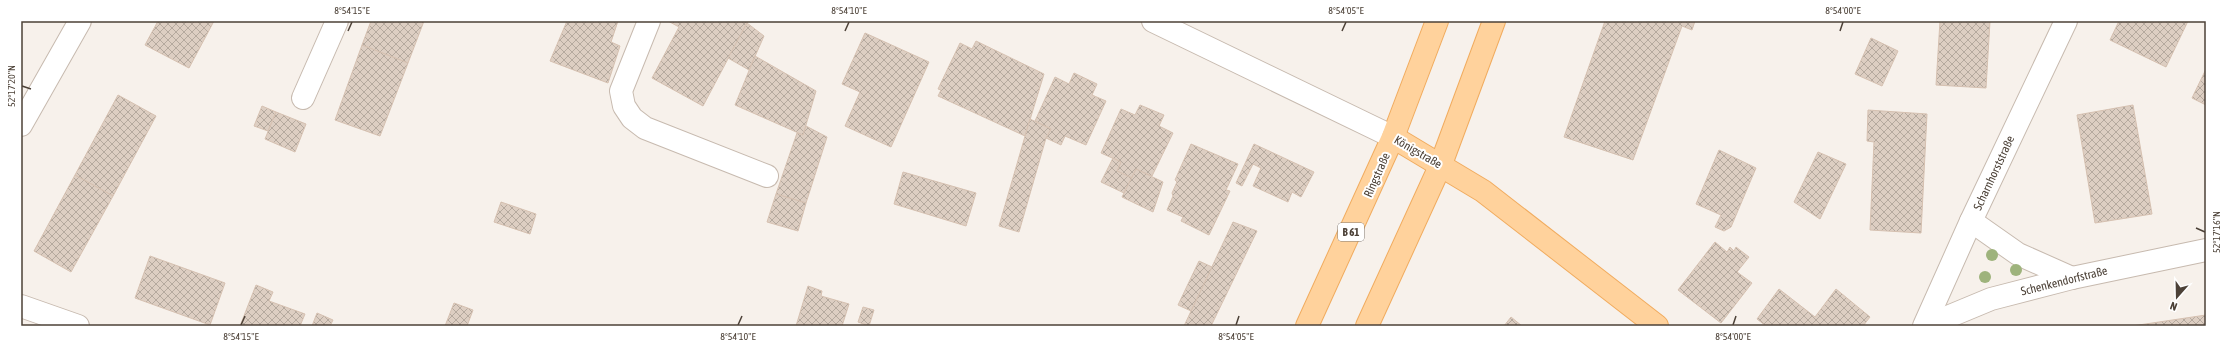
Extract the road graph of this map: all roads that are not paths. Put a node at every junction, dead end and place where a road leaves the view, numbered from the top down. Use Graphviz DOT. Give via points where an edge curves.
graph roads {
  1 [pos="80,21"];
  2 [pos="337,21"];
  3 [pos="649,21"];
  4 [pos="1153,21"];
  5 [pos="1437,21"];
  6 [pos="1494,21"];
  7 [pos="2066,21"];
  8 [pos="303,98"];
  9 [pos="21,125"];
  10 [pos="1393,137"];
  11 [pos="1441,164"];
  12 [pos="767,176"];
  13 [pos="1971,221"];
  14 [pos="2206,250"];
  15 [pos="2072,278"];
  16 [pos="21,306"];
  17 [pos="78,326"];
  18 [pos="1307,326"];
  19 [pos="1367,326"];
  20 [pos="1658,326"];
  21 [pos="1925,326"];
  1 -- 9 [label="street"];
  2 -- 8 [label="street"];
  3 -- 12 [label="street" via="621,91 624,106 632,118 645,128"];
  4 -- 10 [label="street, Königstraße"];
  5 -- 10 [label="main road, Ringstraße / B 61"];
  6 -- 11 [label="main road"];
  7 -- 13 [label="street, Scharnhorststraße"];
  10 -- 11 [label="main road, Königstraße"];
  10 -- 18 [label="main road, Ringstraße / B 61"];
  11 -- 19 [label="main road"];
  11 -- 20 [label="main road, Königstraße" via="1483,191"];
  13 -- 15 [label="street" via="2018,254"];
  13 -- 21 [label="street, Scharnhorststraße"];
  14 -- 15 [label="street, Schenkendorfstraße"];
  15 -- 21 [label="street, Schenkendorfstraße" via="1991,299"];
  16 -- 17 [label="street"];
}
